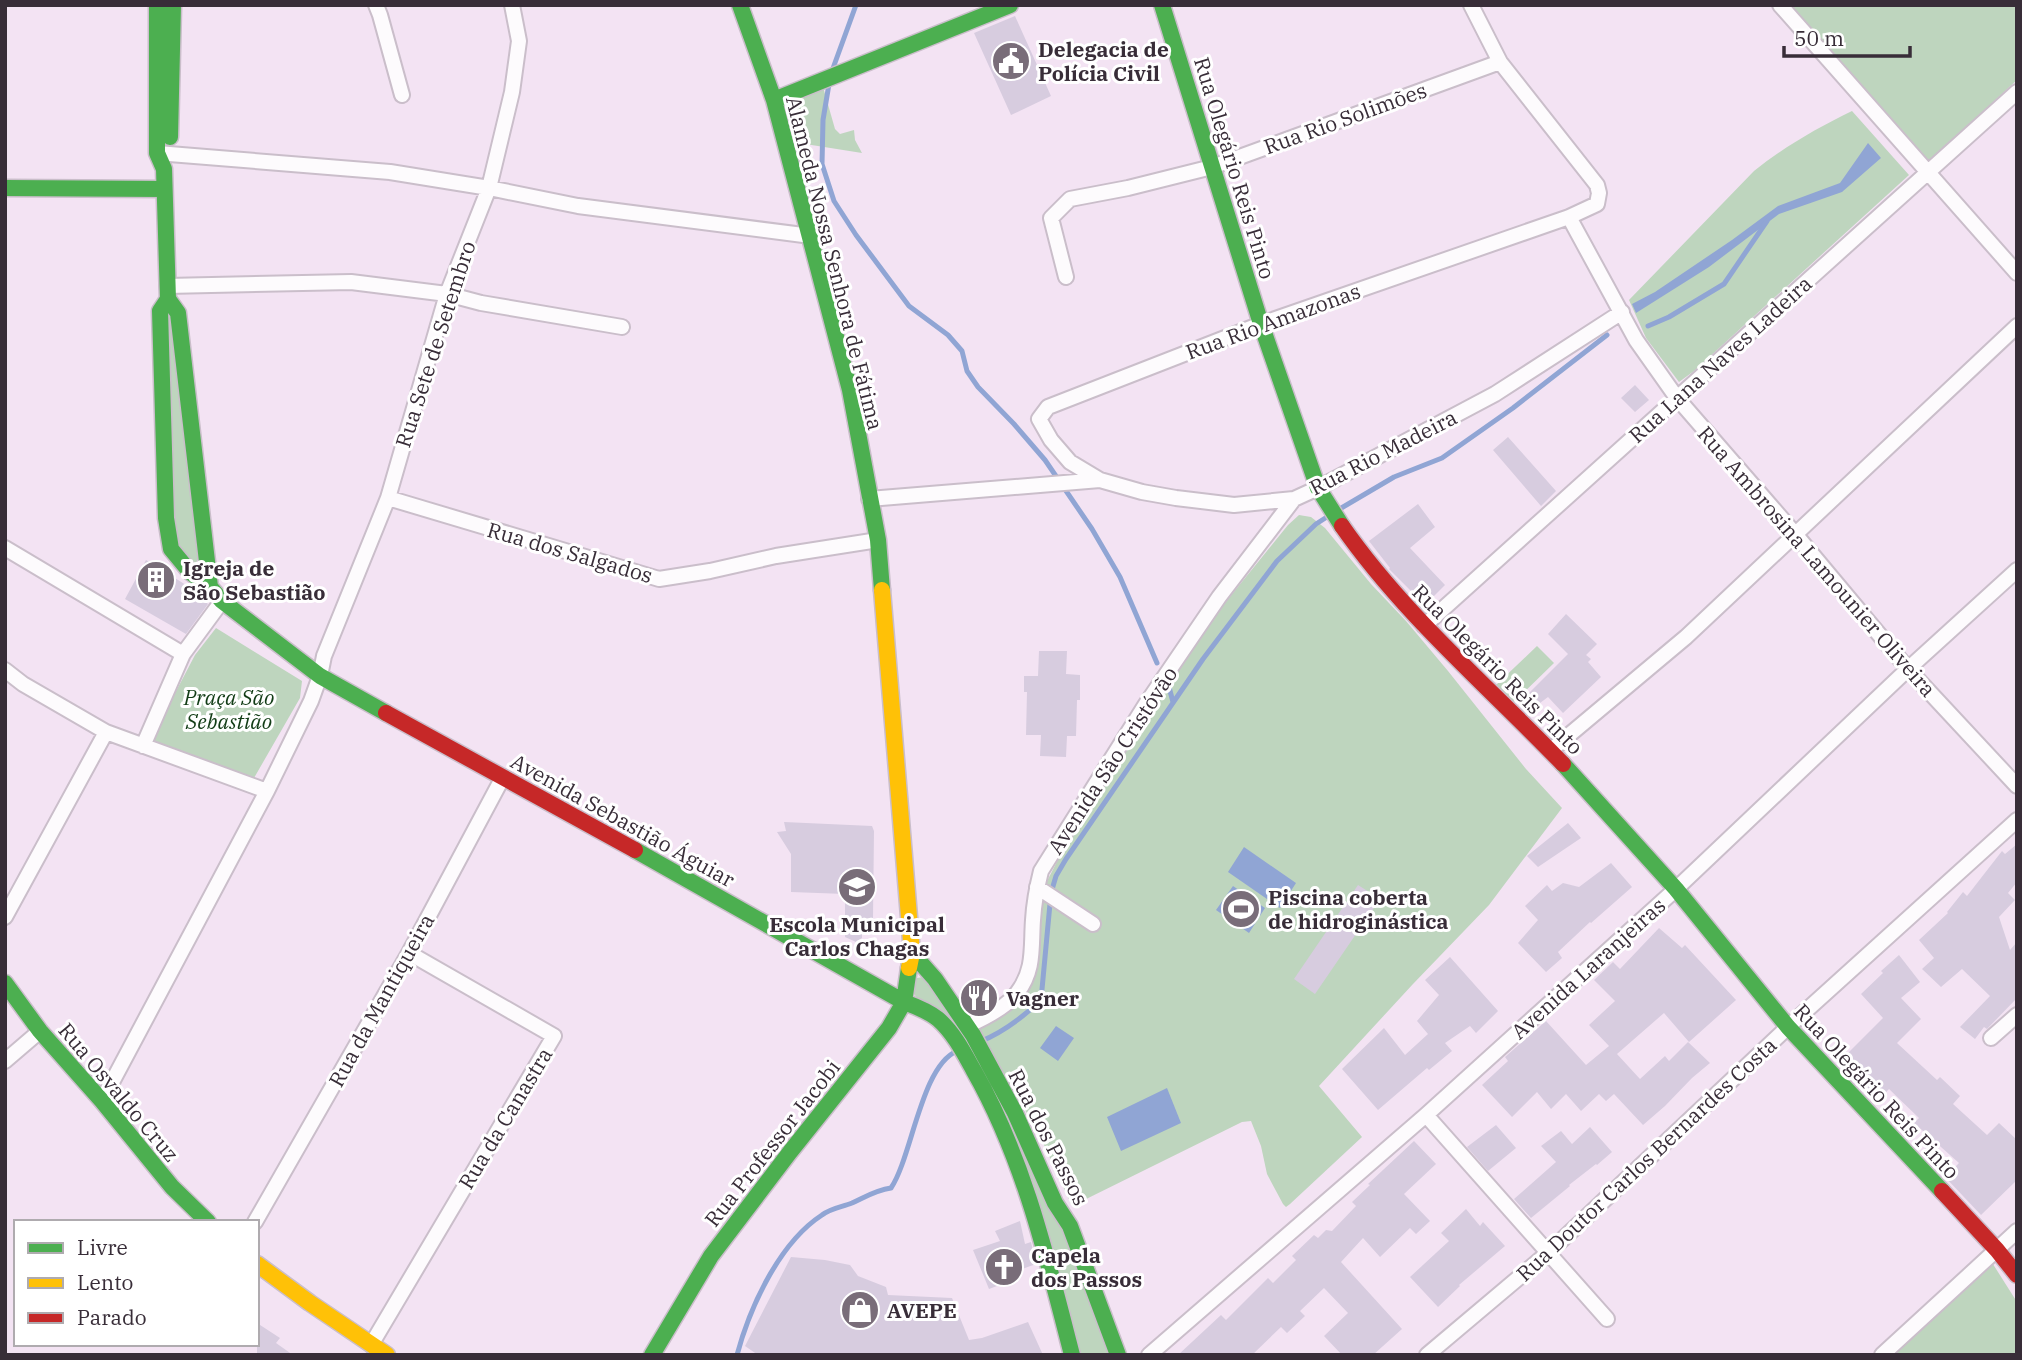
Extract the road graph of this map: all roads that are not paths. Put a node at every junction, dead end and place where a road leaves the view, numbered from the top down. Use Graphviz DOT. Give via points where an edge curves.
graph roads {
  1 [pos="157,5"];
  2 [pos="173,5"];
  3 [pos="376,5"];
  4 [pos="512,5"];
  5 [pos="1010,5"];
  6 [pos="1162,5"];
  7 [pos="1471,5"];
  8 [pos="1780,5"];
  9 [pos="740,6"];
  10 [pos="1500,62"];
  11 [pos="2017,92"];
  12 [pos="402,95"];
  13 [pos="774,100"];
  14 [pos="164,153"];
  15 [pos="1212,167"];
  16 [pos="1927,173"];
  17 [pos="5,188"];
  18 [pos="489,188"];
  19 [pos="164,189"];
  20 [pos="1569,217"];
  21 [pos="811,236"];
  22 [pos="2017,273"];
  23 [pos="1066,277"];
  24 [pos="168,292"];
  25 [pos="447,294"];
  26 [pos="1622,312"];
  27 [pos="1261,324"];
  28 [pos="2017,326"];
  29 [pos="622,327"];
  30 [pos="1677,398"];
  31 [pos="188,409"];
  32 [pos="163,410"];
  33 [pos="194,458"];
  34 [pos="164,461"];
  35 [pos="1100,480"];
  36 [pos="1318,488"];
  37 [pos="388,498"];
  38 [pos="869,499"];
  39 [pos="1294,499"];
  40 [pos="1797,535"];
  41 [pos="878,540"];
  42 [pos="5,548"];
  43 [pos="2017,570"];
  44 [pos="210,587"];
  45 [pos="222,601"];
  46 [pos="1424,626"];
  47 [pos="183,654"];
  48 [pos="1908,669"];
  49 [pos="5,670"];
  50 [pos="320,676"];
  51 [pos="106,732"];
  52 [pos="144,746"];
  53 [pos="1550,751"];
  54 [pos="503,777"];
  55 [pos="2017,786"];
  56 [pos="267,791"];
  57 [pos="2017,820"];
  58 [pos="1037,887"];
  59 [pos="1676,889"];
  60 [pos="5,917"];
  61 [pos="1093,924"];
  62 [pos="409,953"];
  63 [pos="912,953"];
  64 [pos="5,983"];
  65 [pos="904,1002"];
  66 [pos="2017,1015"];
  67 [pos="1788,1027"];
  68 [pos="40,1031"];
  69 [pos="1992,1038"];
  70 [pos="965,1039"];
  71 [pos="5,1061"];
  72 [pos="102,1101"];
  73 [pos="1426,1115"];
  74 [pos="206,1220"];
  75 [pos="256,1220"];
  76 [pos="2017,1231"];
  77 [pos="1997,1250"];
  78 [pos="1548,1254"];
  79 [pos="259,1265"];
  80 [pos="2017,1275"];
  81 [pos="1607,1319"];
  82 [pos="371,1345"];
  83 [pos="387,1355"];
  84 [pos="652,1355"];
  85 [pos="1072,1355"];
  86 [pos="1118,1355"];
  87 [pos="1149,1355"];
  88 [pos="1427,1355"];
  89 [pos="1882,1355"];
  1 -- 14 [label="street"];
  2 -- 14 [label="street"];
  3 -- 12 [label="street"];
  4 -- 18 [label="street, Rua Sete de Setembro" via="519,41"];
  5 -- 13 [label="street"];
  6 -- 15 [label="street, Rua Olegário Reis Pinto"];
  7 -- 10 [label="street"];
  8 -- 16 [label="street"];
  9 -- 13 [label="street, Alameda Nossa Senhora de Fátima"];
  10 -- 15 [label="street, Rua Rio Solimões"];
  10 -- 20 [label="street, Rua Rio Amazonas" via="1597,185 1597,204"];
  11 -- 16 [label="street, Rua Lana Naves Ladeira"];
  13 -- 21 [label="street, Alameda Nossa Senhora de Fátima"];
  14 -- 18 [label="street" via="390,172"];
  14 -- 19 [label="street"];
  15 -- 23 [label="street, Rua Rio Solimões" via="1070,199 1051,218"];
  15 -- 27 [label="street, Rua Olegário Reis Pinto"];
  16 -- 22 [label="street"];
  16 -- 30 [label="street, Rua Lana Naves Ladeira"];
  17 -- 19 [label="street"];
  18 -- 21 [label="street" via="578,206"];
  18 -- 25 [label="street, Rua Sete de Setembro"];
  19 -- 24 [label="street"];
  20 -- 26 [label="street, Rua Ambrosina Lamounier Oliveira"];
  20 -- 27 [label="street, Rua Rio Amazonas"];
  21 -- 38 [label="street, Alameda Nossa Senhora de Fátima" via="850,390"];
  24 -- 25 [label="street" via="351,282"];
  24 -- 31 [label="street" via="178,313"];
  24 -- 32 [label="street" via="160,311"];
  25 -- 29 [label="street"];
  25 -- 37 [label="street, Rua Sete de Setembro"];
  26 -- 30 [label="street, Rua Ambrosina Lamounier Oliveira"];
  26 -- 36 [label="street, Rua Rio Madeira" via="1495,394"];
  27 -- 35 [label="street, Rua Rio Amazonas" via="1048,407 1039,419 1051,440 1070,462"];
  27 -- 36 [label="street, Rua Olegário Reis Pinto"];
  28 -- 40 [label="street"];
  30 -- 40 [label="street, Rua Ambrosina Lamounier Oliveira"];
  30 -- 46 [label="street, Rua Lana Naves Ladeira"];
  31 -- 32 [label="street"];
  31 -- 33 [label="street"];
  32 -- 34 [label="street"];
  33 -- 34 [label="street"];
  33 -- 44 [label="street"];
  34 -- 44 [label="street" via="171,549"];
  35 -- 38 [label="street, Rua Rio Madeira"];
  35 -- 39 [label="street, Rua Rio Madeira" via="1176,498 1234,505"];
  36 -- 39 [label="street, Rua Rio Madeira"];
  36 -- 46 [label="street, Rua Olegário Reis Pinto" via="1367,562"];
  37 -- 41 [label="street, Rua dos Salgados" via="659,579"];
  37 -- 50 [label="street, Rua Sete de Setembro"];
  38 -- 41 [label="street, Alameda Nossa Senhora de Fátima"];
  39 -- 58 [label="street, Avenida São Cristóvão" via="1146,704 1041,871"];
  40 -- 48 [label="street, Rua Ambrosina Lamounier Oliveira"];
  40 -- 53 [label="street" via="1686,637"];
  41 -- 63 [label="street, Alameda Nossa Senhora de Fátima"];
  42 -- 47 [label="street"];
  43 -- 48 [label="street, Avenida Laranjeiras"];
  44 -- 45 [label="street"];
  45 -- 47 [label="street"];
  45 -- 50 [label="street"];
  46 -- 53 [label="street, Rua Olegário Reis Pinto"];
  47 -- 52 [label="street"];
  48 -- 55 [label="street, Rua Ambrosina Lamounier Oliveira"];
  48 -- 59 [label="street, Avenida Laranjeiras"];
  49 -- 51 [label="street"];
  50 -- 54 [label="street, Avenida Sebastião Águiar"];
  50 -- 56 [label="street"];
  51 -- 52 [label="street"];
  51 -- 60 [label="street"];
  52 -- 56 [label="street"];
  53 -- 59 [label="street, Rua Olegário Reis Pinto"];
  54 -- 62 [label="street, Rua da Mantiqueira"];
  54 -- 65 [label="street, Avenida Sebastião Águiar"];
  56 -- 72 [label="street"];
  57 -- 67 [label="street, Rua Doutor Carlos Bernardes Costa"];
  58 -- 61 [label="street"];
  58 -- 70 [label="street, Avenida São Cristóvão" via="1027,976 1016,995 985,1017"];
  59 -- 67 [label="street, Rua Olegário Reis Pinto"];
  59 -- 73 [label="street, Avenida Laranjeiras"];
  62 -- 75 [label="street, Rua da Mantiqueira"];
  62 -- 82 [label="street, Rua da Canastra" via="554,1036"];
  63 -- 65 [label="street, Rua Professor Jacobi"];
  63 -- 70 [label="street, Rua dos Passos" via="935,979"];
  64 -- 68 [label="street, Rua Osvaldo Cruz"];
  65 -- 70 [label="street, Rua dos Passos"];
  65 -- 84 [label="street, Rua Professor Jacobi" via="889,1028 711,1256"];
  66 -- 69 [label="street"];
  67 -- 77 [label="street, Rua Olegário Reis Pinto"];
  67 -- 78 [label="street, Rua Doutor Carlos Bernardes Costa"];
  68 -- 71 [label="street"];
  68 -- 72 [label="street, Rua Osvaldo Cruz"];
  70 -- 85 [label="street, Rua dos Passos" via="1041,1234"];
  70 -- 86 [label="street, Rua dos Passos" via="981,1051 1070,1226"];
  72 -- 74 [label="street, Rua Osvaldo Cruz"];
  73 -- 78 [label="street"];
  73 -- 87 [label="street, Avenida Laranjeiras"];
  76 -- 77 [label="street"];
  77 -- 80 [label="street, Rua Olegário Reis Pinto"];
  77 -- 89 [label="street"];
  78 -- 81 [label="street"];
  78 -- 88 [label="street, Rua Doutor Carlos Bernardes Costa"];
  79 -- 82 [label="street"];
  82 -- 83 [label="street"];
}
